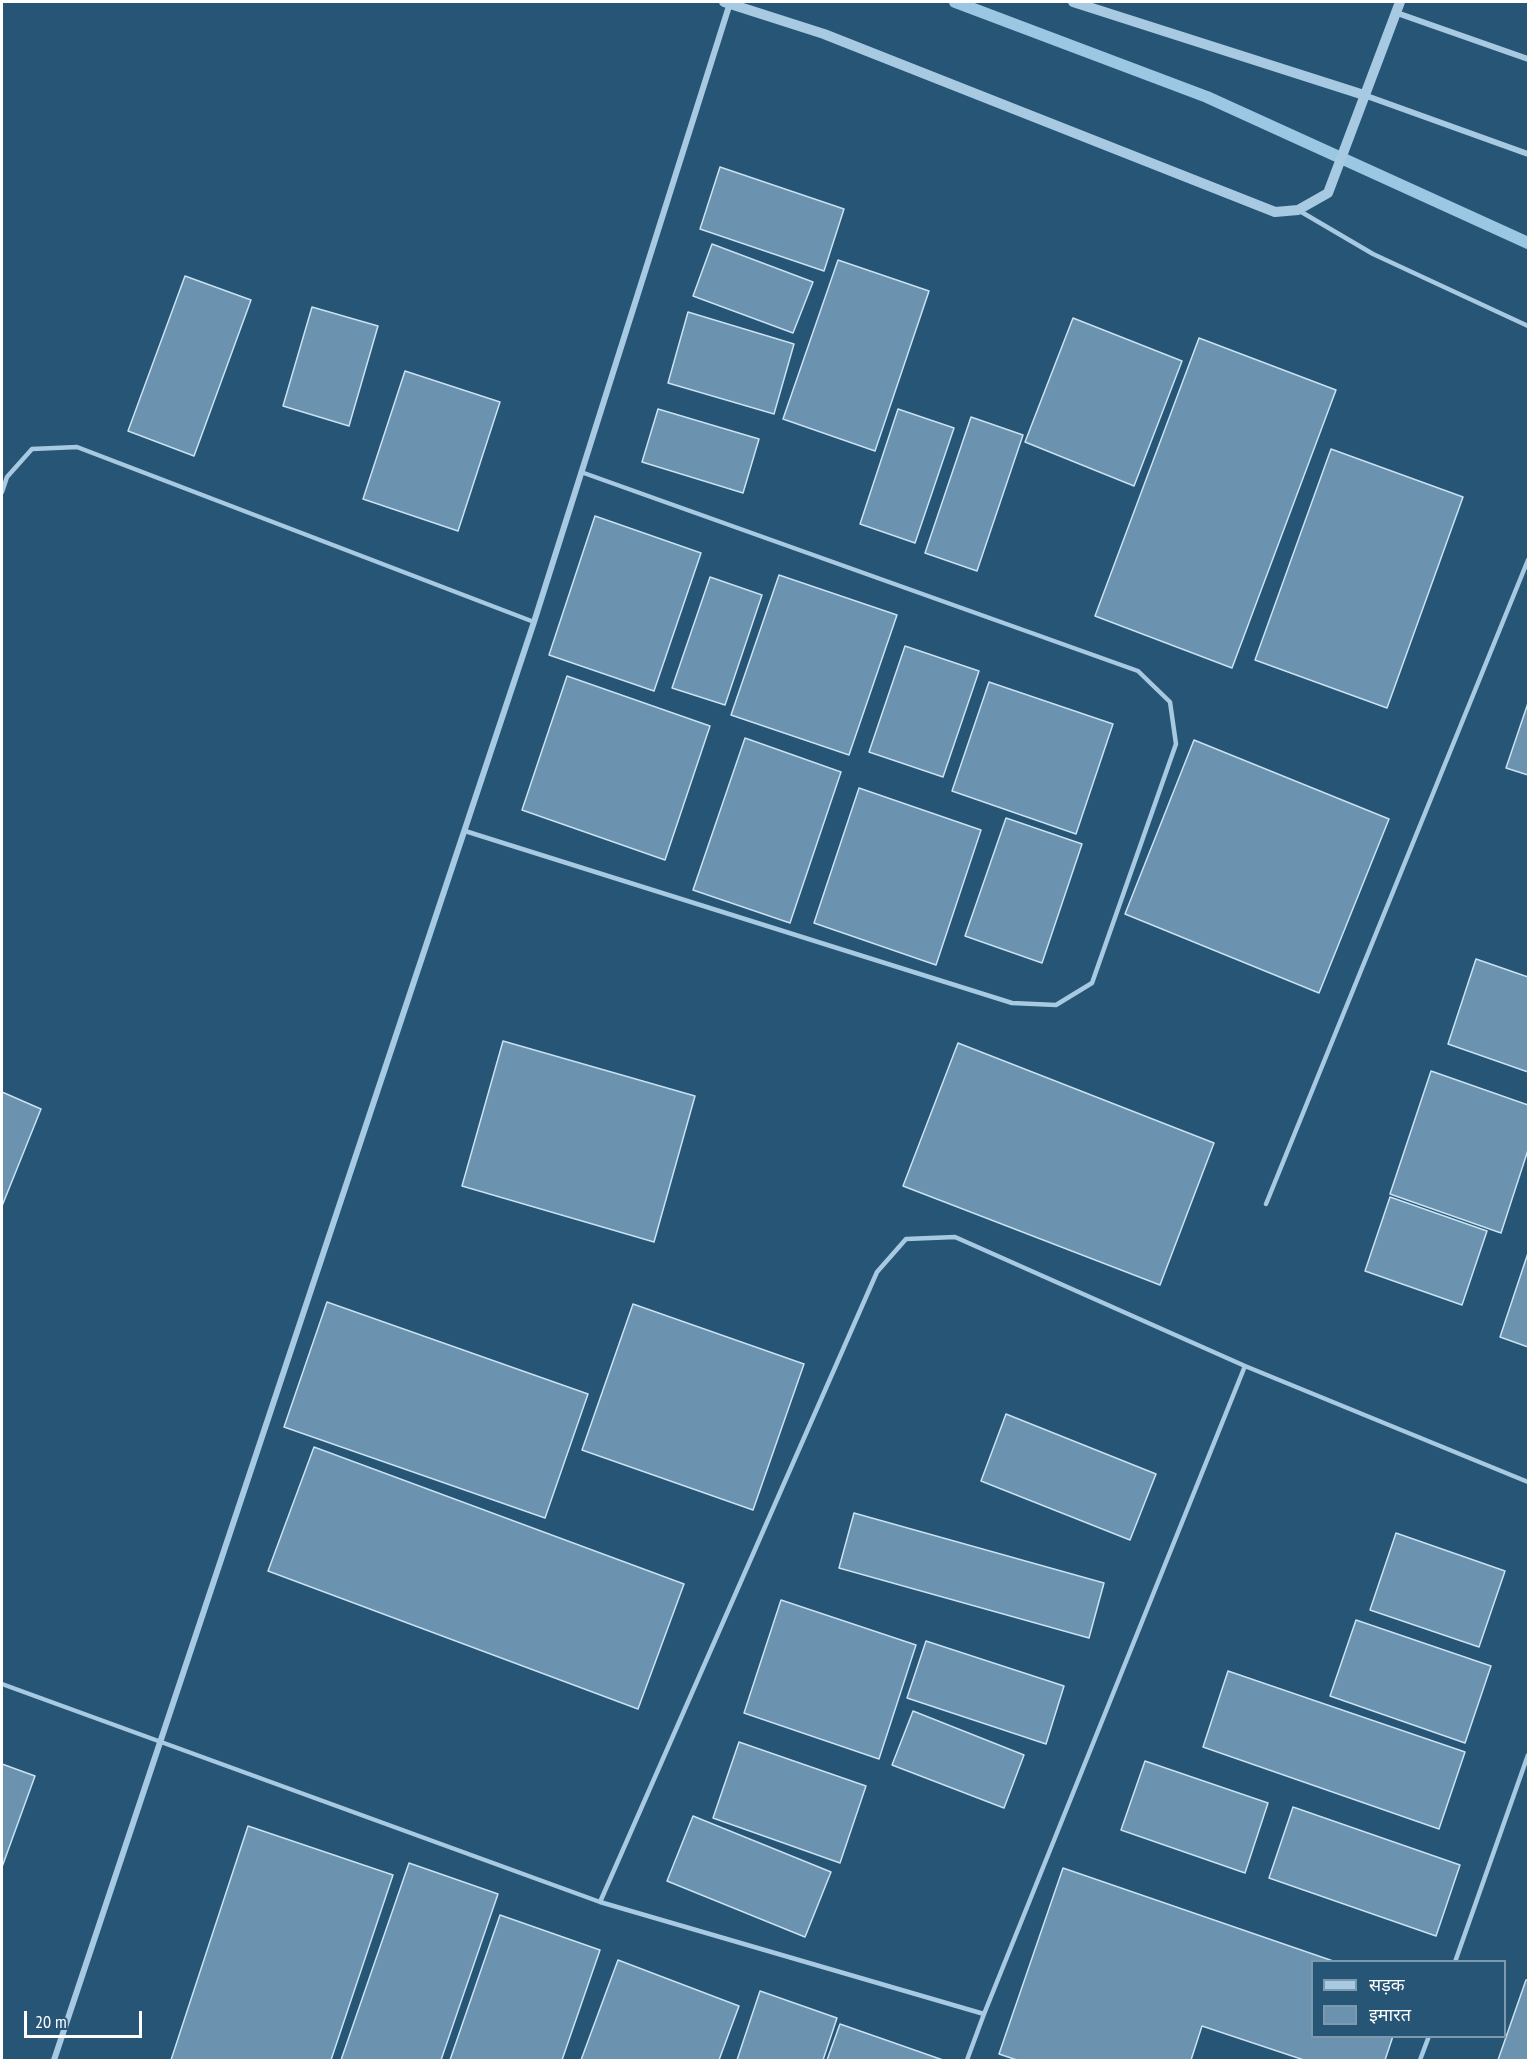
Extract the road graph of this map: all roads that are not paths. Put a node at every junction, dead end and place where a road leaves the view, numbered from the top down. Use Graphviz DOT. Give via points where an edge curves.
graph roads {
  1 [pos="727,2"];
  2 [pos="1073,2"];
  3 [pos="1400,2"];
  4 [pos="1396,13"];
  5 [pos="1528,59"];
  6 [pos="1365,94"];
  7 [pos="1528,154"];
  8 [pos="1298,210"];
  9 [pos="1528,326"];
  10 [pos="581,472"];
  11 [pos="2,492"];
  12 [pos="1528,560"];
  13 [pos="534,622"];
  14 [pos="465,831"];
  15 [pos="1266,1204"];
  16 [pos="1245,1366"];
  17 [pos="1528,1482"];
  18 [pos="2,1684"];
  19 [pos="161,1743"];
  20 [pos="1528,1755"];
  21 [pos="600,1902"];
  22 [pos="1456,1960"];
  23 [pos="984,2013"];
  24 [pos="1429,2038"];
  25 [pos="54,2061"];
  26 [pos="967,2061"];
  27 [pos="1420,2061"];
  1 -- 8 [label="street" via="824,34 1275,212"];
  1 -- 10 [label="street"];
  2 -- 6 [label="street"];
  3 -- 4 [label="street"];
  4 -- 5 [label="street"];
  4 -- 6 [label="street"];
  6 -- 7 [label="street"];
  6 -- 8 [label="street" via="1328,193"];
  8 -- 9 [label="lane" via="1373,254"];
  10 -- 13 [label="street"];
  10 -- 14 [label="lane" via="1138,671 1170,702 1176,744 1092,983 1056,1005 1012,1003"];
  11 -- 13 [label="lane" via="7,477 32,449 77,447"];
  12 -- 15 [label="lane"];
  13 -- 14 [label="street"];
  14 -- 19 [label="street"];
  16 -- 17 [label="lane"];
  16 -- 21 [label="lane" via="955,1237 906,1239 877,1272"];
  16 -- 23 [label="lane"];
  18 -- 19 [label="lane"];
  19 -- 21 [label="lane"];
  19 -- 25 [label="street"];
  20 -- 22 [label="lane"];
  21 -- 23 [label="lane"];
  23 -- 26 [label="lane"];
  24 -- 27 [label="lane"];
}
